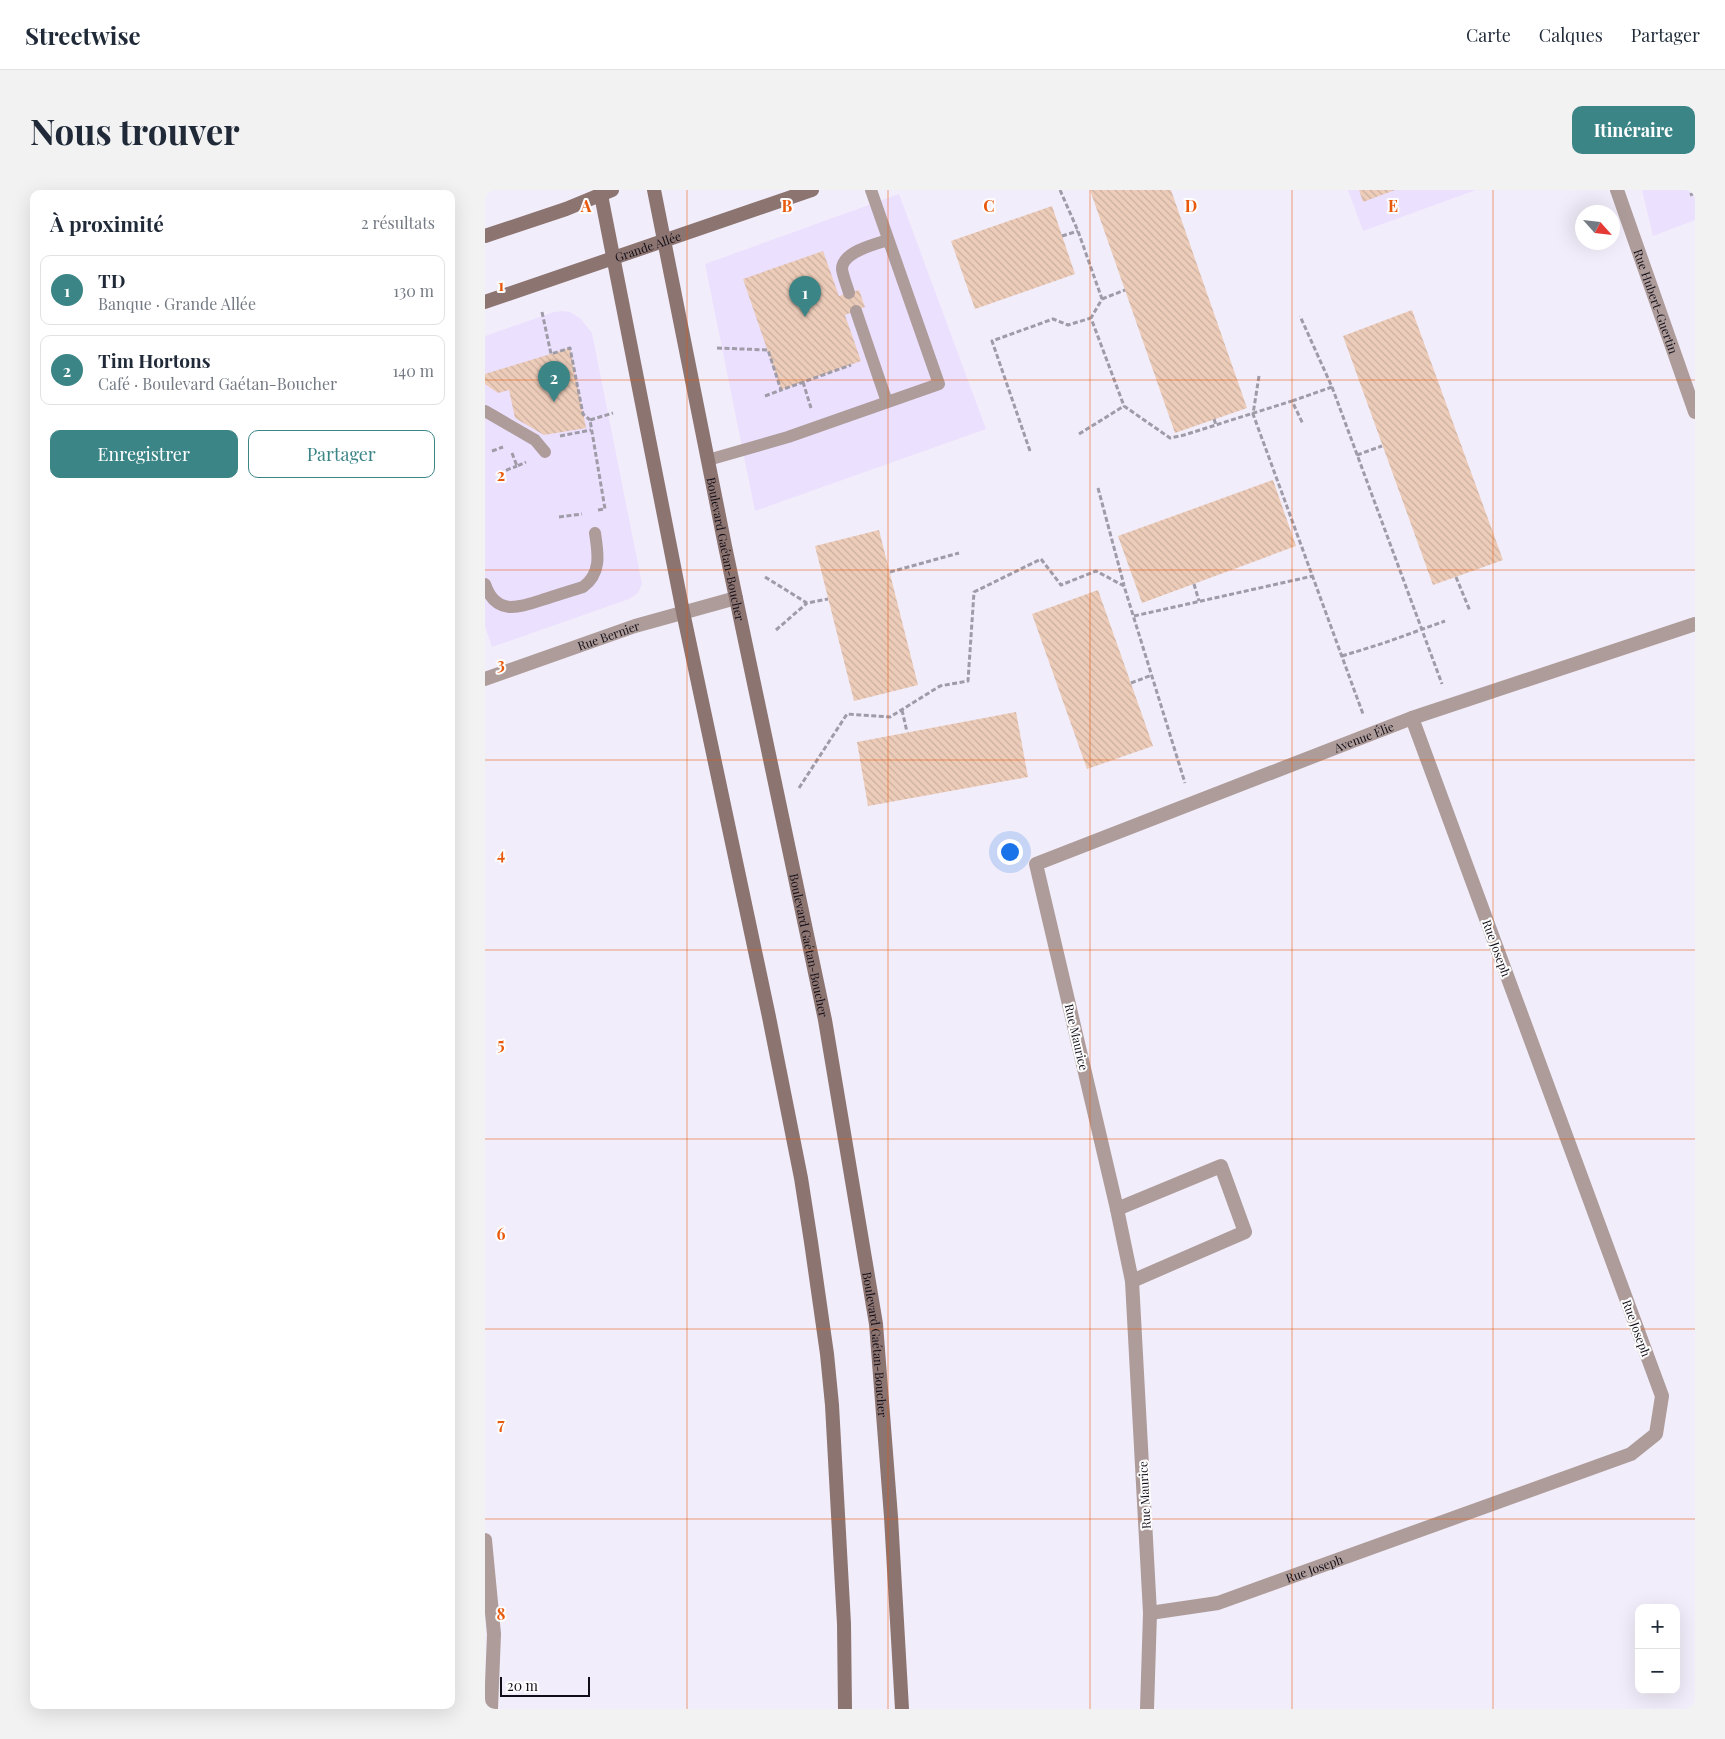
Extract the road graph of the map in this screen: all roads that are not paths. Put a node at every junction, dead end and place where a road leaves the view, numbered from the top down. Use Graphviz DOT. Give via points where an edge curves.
graph roads {
  1 [pos="654,190"];
  2 [pos="812,190"];
  3 [pos="871,190"];
  4 [pos="1617,190"];
  5 [pos="604,191"];
  6 [pos="485,236"];
  7 [pos="888,240"];
  8 [pos="664,241"];
  9 [pos="614,259"];
  10 [pos="849,293"];
  11 [pos="485,302"];
  12 [pos="856,311"];
  13 [pos="887,402"];
  14 [pos="485,411"];
  15 [pos="1695,412"];
  16 [pos="545,452"];
  17 [pos="708,460"];
  18 [pos="595,533"];
  19 [pos="485,584"];
  20 [pos="736,598"];
  21 [pos="683,612"];
  22 [pos="1695,624"];
  23 [pos="485,679"];
  24 [pos="1412,718"];
  25 [pos="1036,864"];
  26 [pos="1117,1209"];
  27 [pos="1132,1280"];
  28 [pos="485,1540"];
  29 [pos="1150,1613"];
  30 [pos="491,1709"];
  31 [pos="845,1709"];
  32 [pos="902,1709"];
  33 [pos="1147,1709"];
  1 -- 8 [label="main road, Boulevard Gaétan-Boucher"];
  2 -- 8 [label="main road, Grande Allée"];
  3 -- 7 [label="lane"];
  4 -- 15 [label="street, Rue Hubert-Guertin"];
  5 -- 6 [label="main road" via="566,209"];
  5 -- 9 [label="main road"];
  7 -- 10 [label="lane" via="846,258 842,270"];
  7 -- 13 [label="lane" via="939,384"];
  8 -- 9 [label="main road, Grande Allée"];
  8 -- 17 [label="main road, Boulevard Gaétan-Boucher"];
  9 -- 11 [label="main road, Grande Allée"];
  9 -- 21 [label="main road"];
  12 -- 13 [label="lane"];
  13 -- 17 [label="lane" via="788,437"];
  14 -- 16 [label="lane" via="535,440"];
  17 -- 20 [label="main road, Boulevard Gaétan-Boucher"];
  18 -- 19 [label="lane" via="599,559 594,575 583,587 514,608 495,601"];
  20 -- 21 [label="street, Rue Bernier"];
  20 -- 32 [label="main road, Boulevard Gaétan-Boucher" via="825,1020 876,1324"];
  21 -- 23 [label="street, Rue Bernier"];
  21 -- 31 [label="main road" via="769,1016 814,1261 832,1405 845,1624"];
  22 -- 24 [label="street, Avenue Élie"];
  24 -- 25 [label="street, Avenue Élie"];
  24 -- 29 [label="street, Rue Joseph" via="1662,1396 1656,1434 1631,1454 1218,1603"];
  25 -- 26 [label="street, Rue Maurice"];
  26 -- 27 [label="street, Rue Maurice"];
  26 -- 27 [label="street" via="1221,1166 1245,1232"];
  27 -- 29 [label="street, Rue Maurice"];
  28 -- 30 [label="street" via="494,1634"];
  29 -- 33 [label="street, Rue Maurice"];
}
